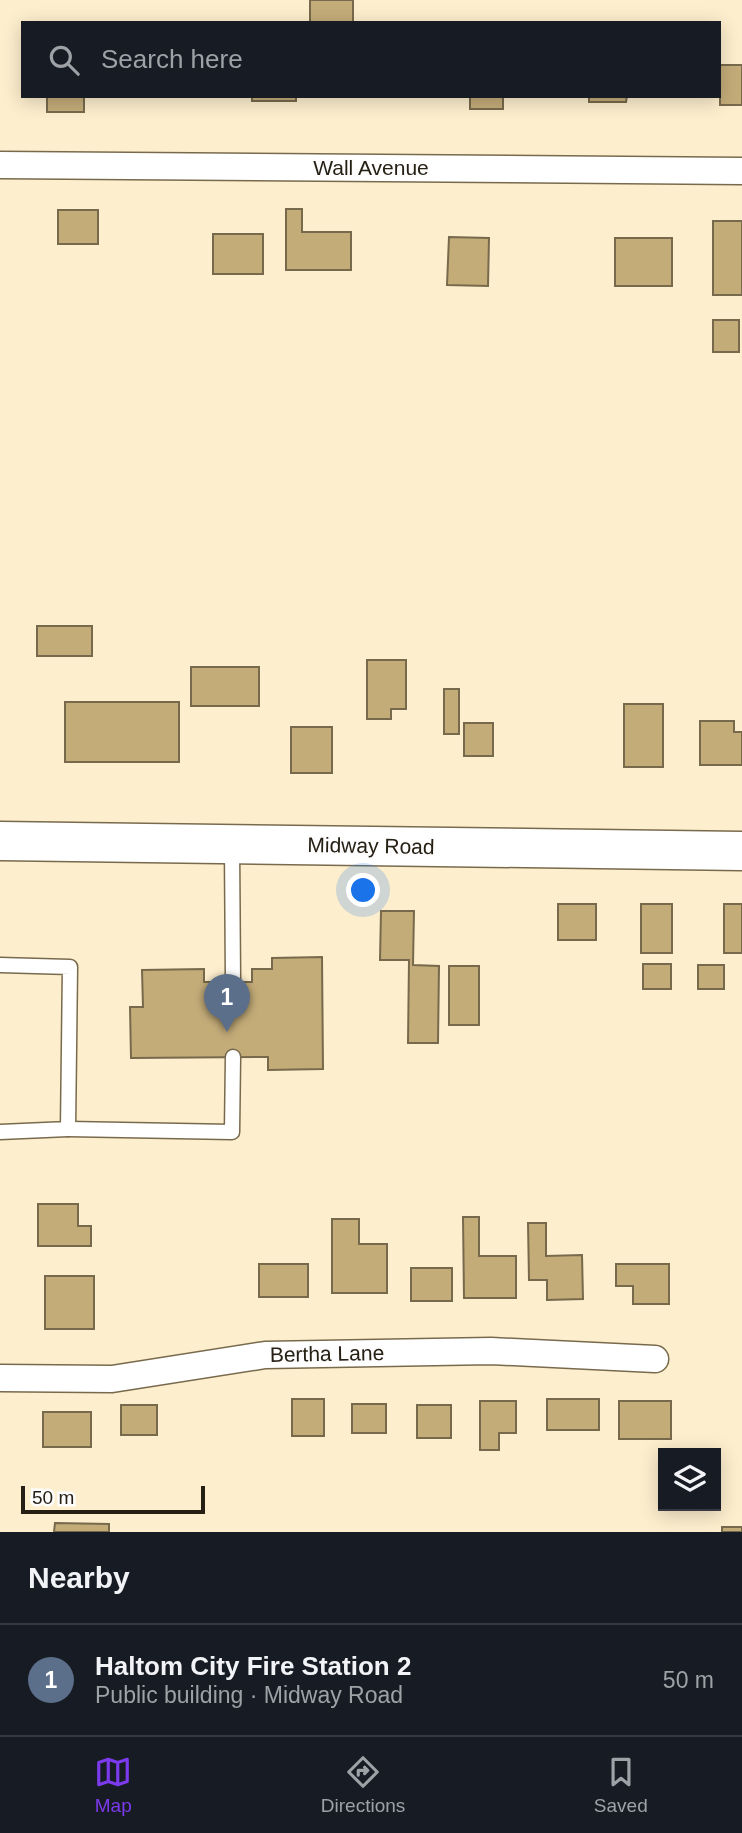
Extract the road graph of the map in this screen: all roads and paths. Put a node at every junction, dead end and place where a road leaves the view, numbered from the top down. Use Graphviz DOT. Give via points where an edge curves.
graph roads {
  1 [pos="0,165"];
  2 [pos="742,171"];
  3 [pos="0,841"];
  4 [pos="232,844"];
  5 [pos="742,850"];
  6 [pos="0,965"];
  7 [pos="233,982"];
  8 [pos="233,1057"];
  9 [pos="68,1129"];
  10 [pos="0,1132"];
  11 [pos="655,1359"];
  12 [pos="0,1378"];
  1 -- 2 [label="street, Wall Avenue"];
  3 -- 4 [label="main road, Midway Road"];
  4 -- 5 [label="main road, Midway Road"];
  4 -- 7 [label="lane"];
  6 -- 9 [label="lane" via="70,967"];
  8 -- 9 [label="lane" via="232,1132"];
  9 -- 10 [label="lane"];
  11 -- 12 [label="street, Bertha Lane" via="491,1350 265,1355 112,1379"];
}
